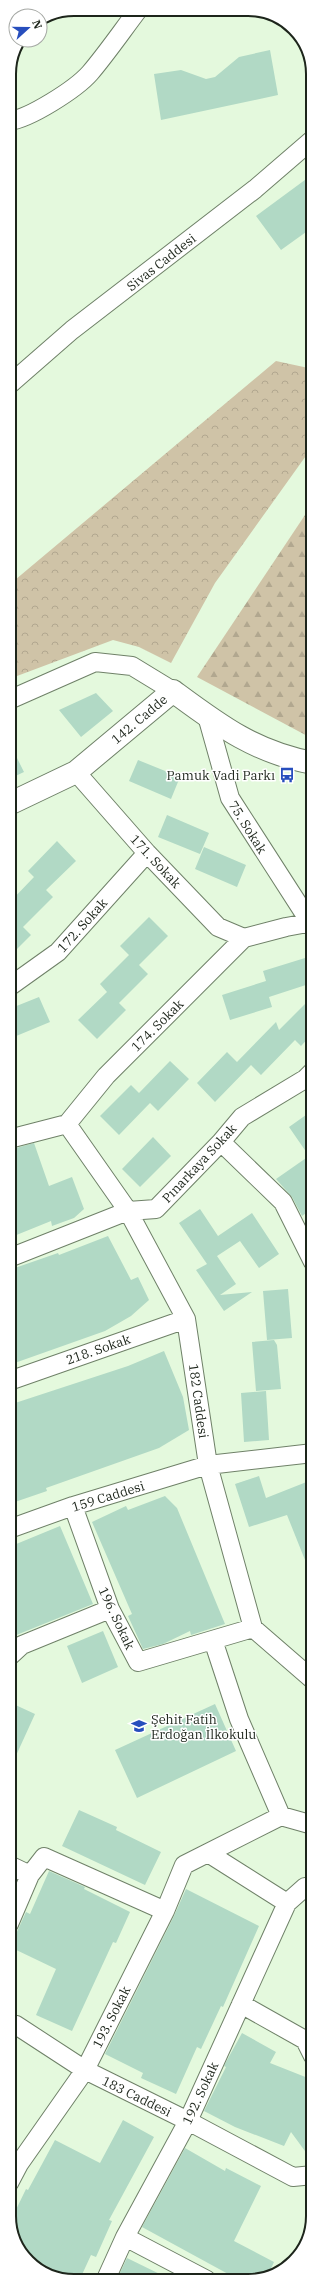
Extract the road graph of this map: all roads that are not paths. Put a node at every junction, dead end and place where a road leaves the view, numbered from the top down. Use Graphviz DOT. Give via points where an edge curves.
graph roads {
  1 [pos="133,16"];
  2 [pos="16,120"];
  3 [pos="306,145"];
  4 [pos="16,379"];
  5 [pos="173,691"];
  6 [pos="16,697"];
  7 [pos="207,716"];
  8 [pos="306,761"];
  9 [pos="76,772"];
  10 [pos="16,801"];
  11 [pos="147,853"];
  12 [pos="306,915"];
  13 [pos="306,924"];
  14 [pos="244,938"];
  15 [pos="16,982"];
  16 [pos="306,1078"];
  17 [pos="66,1124"];
  18 [pos="16,1137"];
  19 [pos="221,1142"];
  20 [pos="128,1211"];
  21 [pos="306,1248"];
  22 [pos="16,1255"];
  23 [pos="186,1319"];
  24 [pos="16,1379"];
  25 [pos="306,1454"];
  26 [pos="208,1465"];
  27 [pos="74,1506"];
  28 [pos="16,1527"];
  29 [pos="110,1609"];
  30 [pos="253,1628"];
  31 [pos="213,1640"];
  32 [pos="16,1651"];
  33 [pos="306,1674"];
  34 [pos="281,1816"];
  35 [pos="306,1823"];
  36 [pos="208,1853"];
  37 [pos="16,1868"];
  38 [pos="30,1875"];
  39 [pos="306,1887"];
  40 [pos="287,1903"];
  41 [pos="16,1908"];
  42 [pos="165,1911"];
  43 [pos="241,2004"];
  44 [pos="16,2025"];
  45 [pos="306,2042"];
  46 [pos="84,2070"];
  47 [pos="188,2121"];
  48 [pos="16,2160"];
  49 [pos="306,2176"];
  50 [pos="125,2237"];
  51 [pos="108,2274"];
  52 [pos="196,2274"];
  1 -- 2 [label="street" via="89,74 50,103"];
  3 -- 4 [label="street, Sivas Caddesi" via="255,189 72,330"];
  5 -- 6 [label="street" via="132,666 95,662"];
  5 -- 7 [label="street, 142. Cadde"];
  5 -- 9 [label="street, 142. Cadde"];
  7 -- 8 [label="street, 142. Cadde" via="240,738 290,758"];
  7 -- 12 [label="street, 75. Sokak" via="230,798"];
  9 -- 10 [label="street, 142. Cadde"];
  9 -- 11 [label="street, 171. Sokak"];
  11 -- 14 [label="street, 171. Sokak" via="218,927"];
  11 -- 15 [label="street, 172. Sokak" via="58,952"];
  13 -- 14 [label="street, 174. Sokak" via="286,926"];
  14 -- 17 [label="street, 174. Sokak" via="106,1076"];
  16 -- 19 [label="street, Pınarkaya Sokak" via="242,1117"];
  17 -- 18 [label="street"];
  17 -- 20 [label="street, 182 Caddesi"];
  19 -- 20 [label="street, Pınarkaya Sokak" via="156,1209"];
  19 -- 21 [label="street" via="283,1202"];
  20 -- 22 [label="street, Pınarkaya Sokak"];
  20 -- 23 [label="street, 182 Caddesi"];
  23 -- 24 [label="street, 218. Sokak"];
  23 -- 26 [label="street, 182 Caddesi"];
  25 -- 26 [label="street, 159 Caddesi"];
  26 -- 27 [label="street, 159 Caddesi"];
  26 -- 30 [label="street, 182 Caddesi"];
  27 -- 28 [label="street, 159 Caddesi"];
  27 -- 29 [label="street, 196. Sokak"];
  29 -- 31 [label="street, 196. Sokak" via="138,1662"];
  29 -- 32 [label="street" via="22,1645"];
  30 -- 31 [label="street, 196. Sokak"];
  30 -- 33 [label="street"];
  31 -- 34 [label="street" via="239,1719"];
  34 -- 35 [label="street"];
  34 -- 36 [label="street, 193. Sokak"];
  36 -- 40 [label="street"];
  36 -- 42 [label="street, 193. Sokak" via="184,1865"];
  37 -- 38 [label="street"];
  38 -- 41 [label="street"];
  38 -- 42 [label="street" via="44,1857"];
  39 -- 40 [label="street"];
  40 -- 43 [label="street, 192. Sokak"];
  42 -- 46 [label="street, 193. Sokak"];
  43 -- 45 [label="street"];
  43 -- 47 [label="street, 192. Sokak"];
  44 -- 46 [label="street, 183 Caddesi"];
  46 -- 47 [label="street, 183 Caddesi"];
  46 -- 48 [label="street, 193. Sokak"];
  47 -- 49 [label="street, 183 Caddesi" via="293,2177"];
  47 -- 50 [label="street, 192. Sokak"];
  50 -- 51 [label="street, 192. Sokak"];
  50 -- 52 [label="street"];
}
